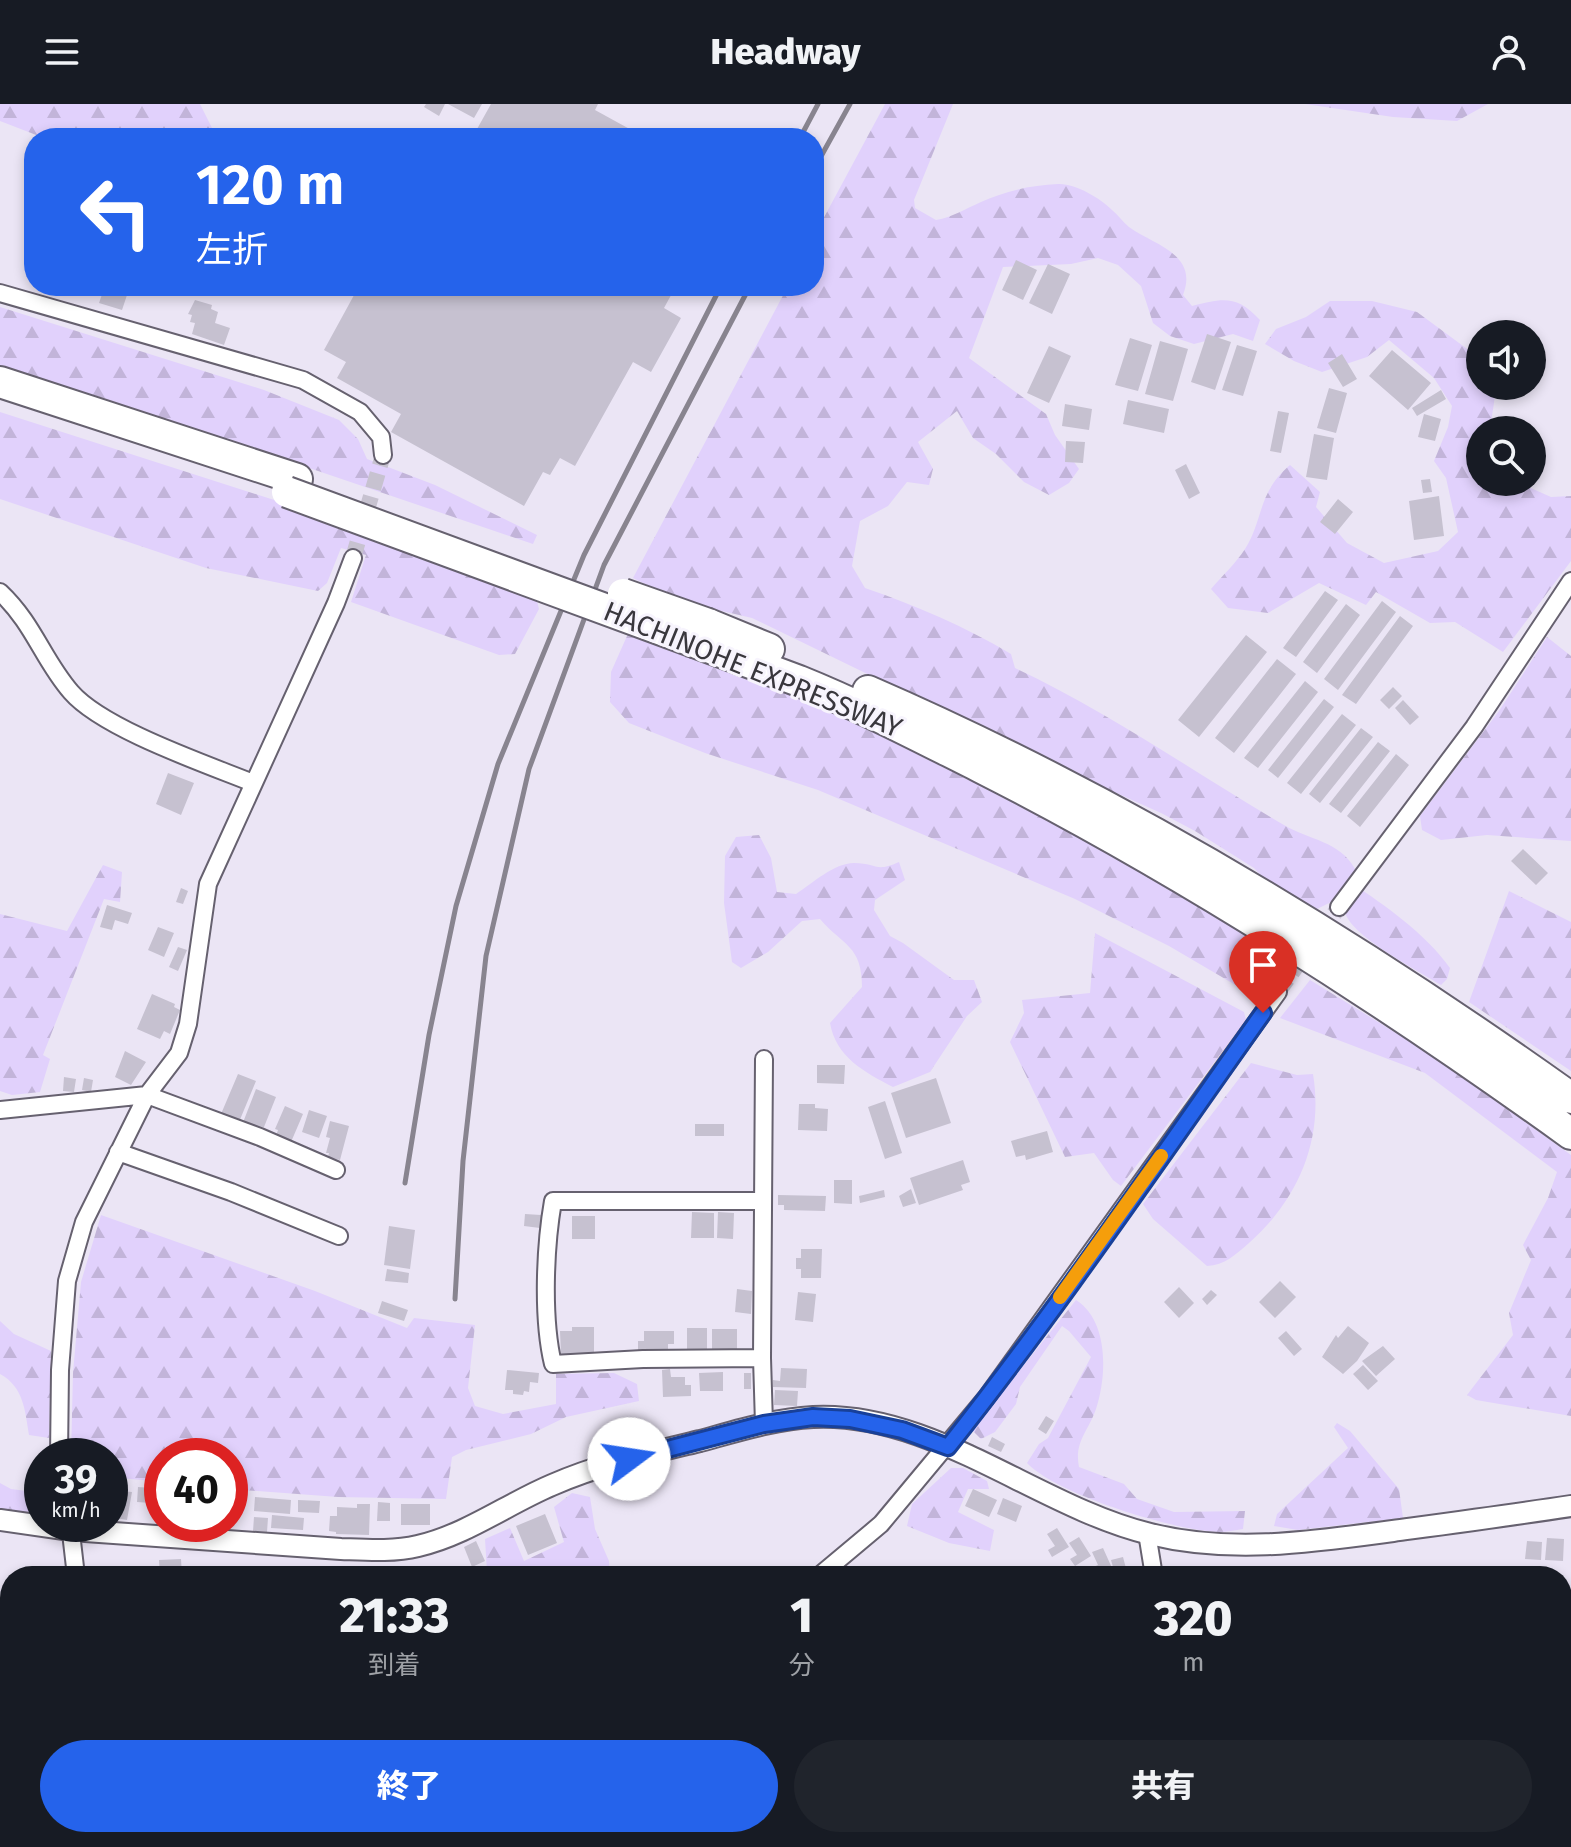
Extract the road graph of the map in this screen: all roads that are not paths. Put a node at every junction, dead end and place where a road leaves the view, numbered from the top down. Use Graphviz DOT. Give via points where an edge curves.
graph roads {
  1 [pos="0,293"];
  2 [pos="0,382"];
  3 [pos="0,398"];
  4 [pos="383,455"];
  5 [pos="292,485"];
  6 [pos="353,558"];
  7 [pos="1571,581"];
  8 [pos="0,592"];
  9 [pos="702,633"];
  10 [pos="253,783"];
  11 [pos="1339,907"];
  12 [pos="1278,992"];
  13 [pos="764,1059"];
  14 [pos="147,1095"];
  15 [pos="1571,1098"];
  16 [pos="0,1110"];
  17 [pos="1571,1134"];
  18 [pos="118,1152"];
  19 [pos="336,1170"];
  20 [pos="762,1201"];
  21 [pos="339,1236"];
  22 [pos="762,1358"];
  23 [pos="764,1424"];
  24 [pos="59,1438"];
  25 [pos="948,1447"];
  26 [pos="1571,1506"];
  27 [pos="0,1520"];
  28 [pos="24,1522"];
  29 [pos="128,1532"];
  30 [pos="1147,1533"];
  31 [pos="72,1542"];
  32 [pos="75,1566"];
  33 [pos="831,1566"];
  34 [pos="1152,1566"];
  1 -- 4 [label="street" via="303,380 360,412 381,437"];
  2 -- 5 [label="highway, HACHINOHE EXPRESSWAY"];
  3 -- 5 [label="highway, HACHINOHE EXPRESSWAY"];
  5 -- 9 [label="highway, HACHINOHE EXPRESSWAY, bridge"];
  6 -- 10 [label="street"];
  7 -- 11 [label="street" via="1474,727"];
  8 -- 10 [label="street" via="19,610 72,694 88,708"];
  9 -- 15 [label="highway, HACHINOHE EXPRESSWAY" via="931,718 1204,859 1370,962"];
  9 -- 17 [label="highway, HACHINOHE EXPRESSWAY" via="1029,792 1189,880 1354,984"];
  10 -- 14 [label="street" via="208,884 179,1053"];
  12 -- 25 [label="street"];
  13 -- 20 [label="street"];
  14 -- 16 [label="street"];
  14 -- 18 [label="street"];
  14 -- 19 [label="street"];
  18 -- 21 [label="street"];
  18 -- 24 [label="street" via="84,1222 67,1281"];
  20 -- 22 [label="street"];
  20 -- 22 [label="street" via="553,1201 547,1259 553,1364"];
  22 -- 23 [label="street"];
  23 -- 25 [label="street" via="813,1417 850,1419"];
  23 -- 29 [label="street" via="602,1466 418,1546 341,1549"];
  25 -- 30 [label="street" via="1069,1504"];
  25 -- 33 [label="street" via="881,1524"];
  26 -- 30 [label="street" via="1263,1546 1201,1544"];
  27 -- 28 [label="street"];
  30 -- 34 [label="street"];
  31 -- 32 [label="street"];
}
